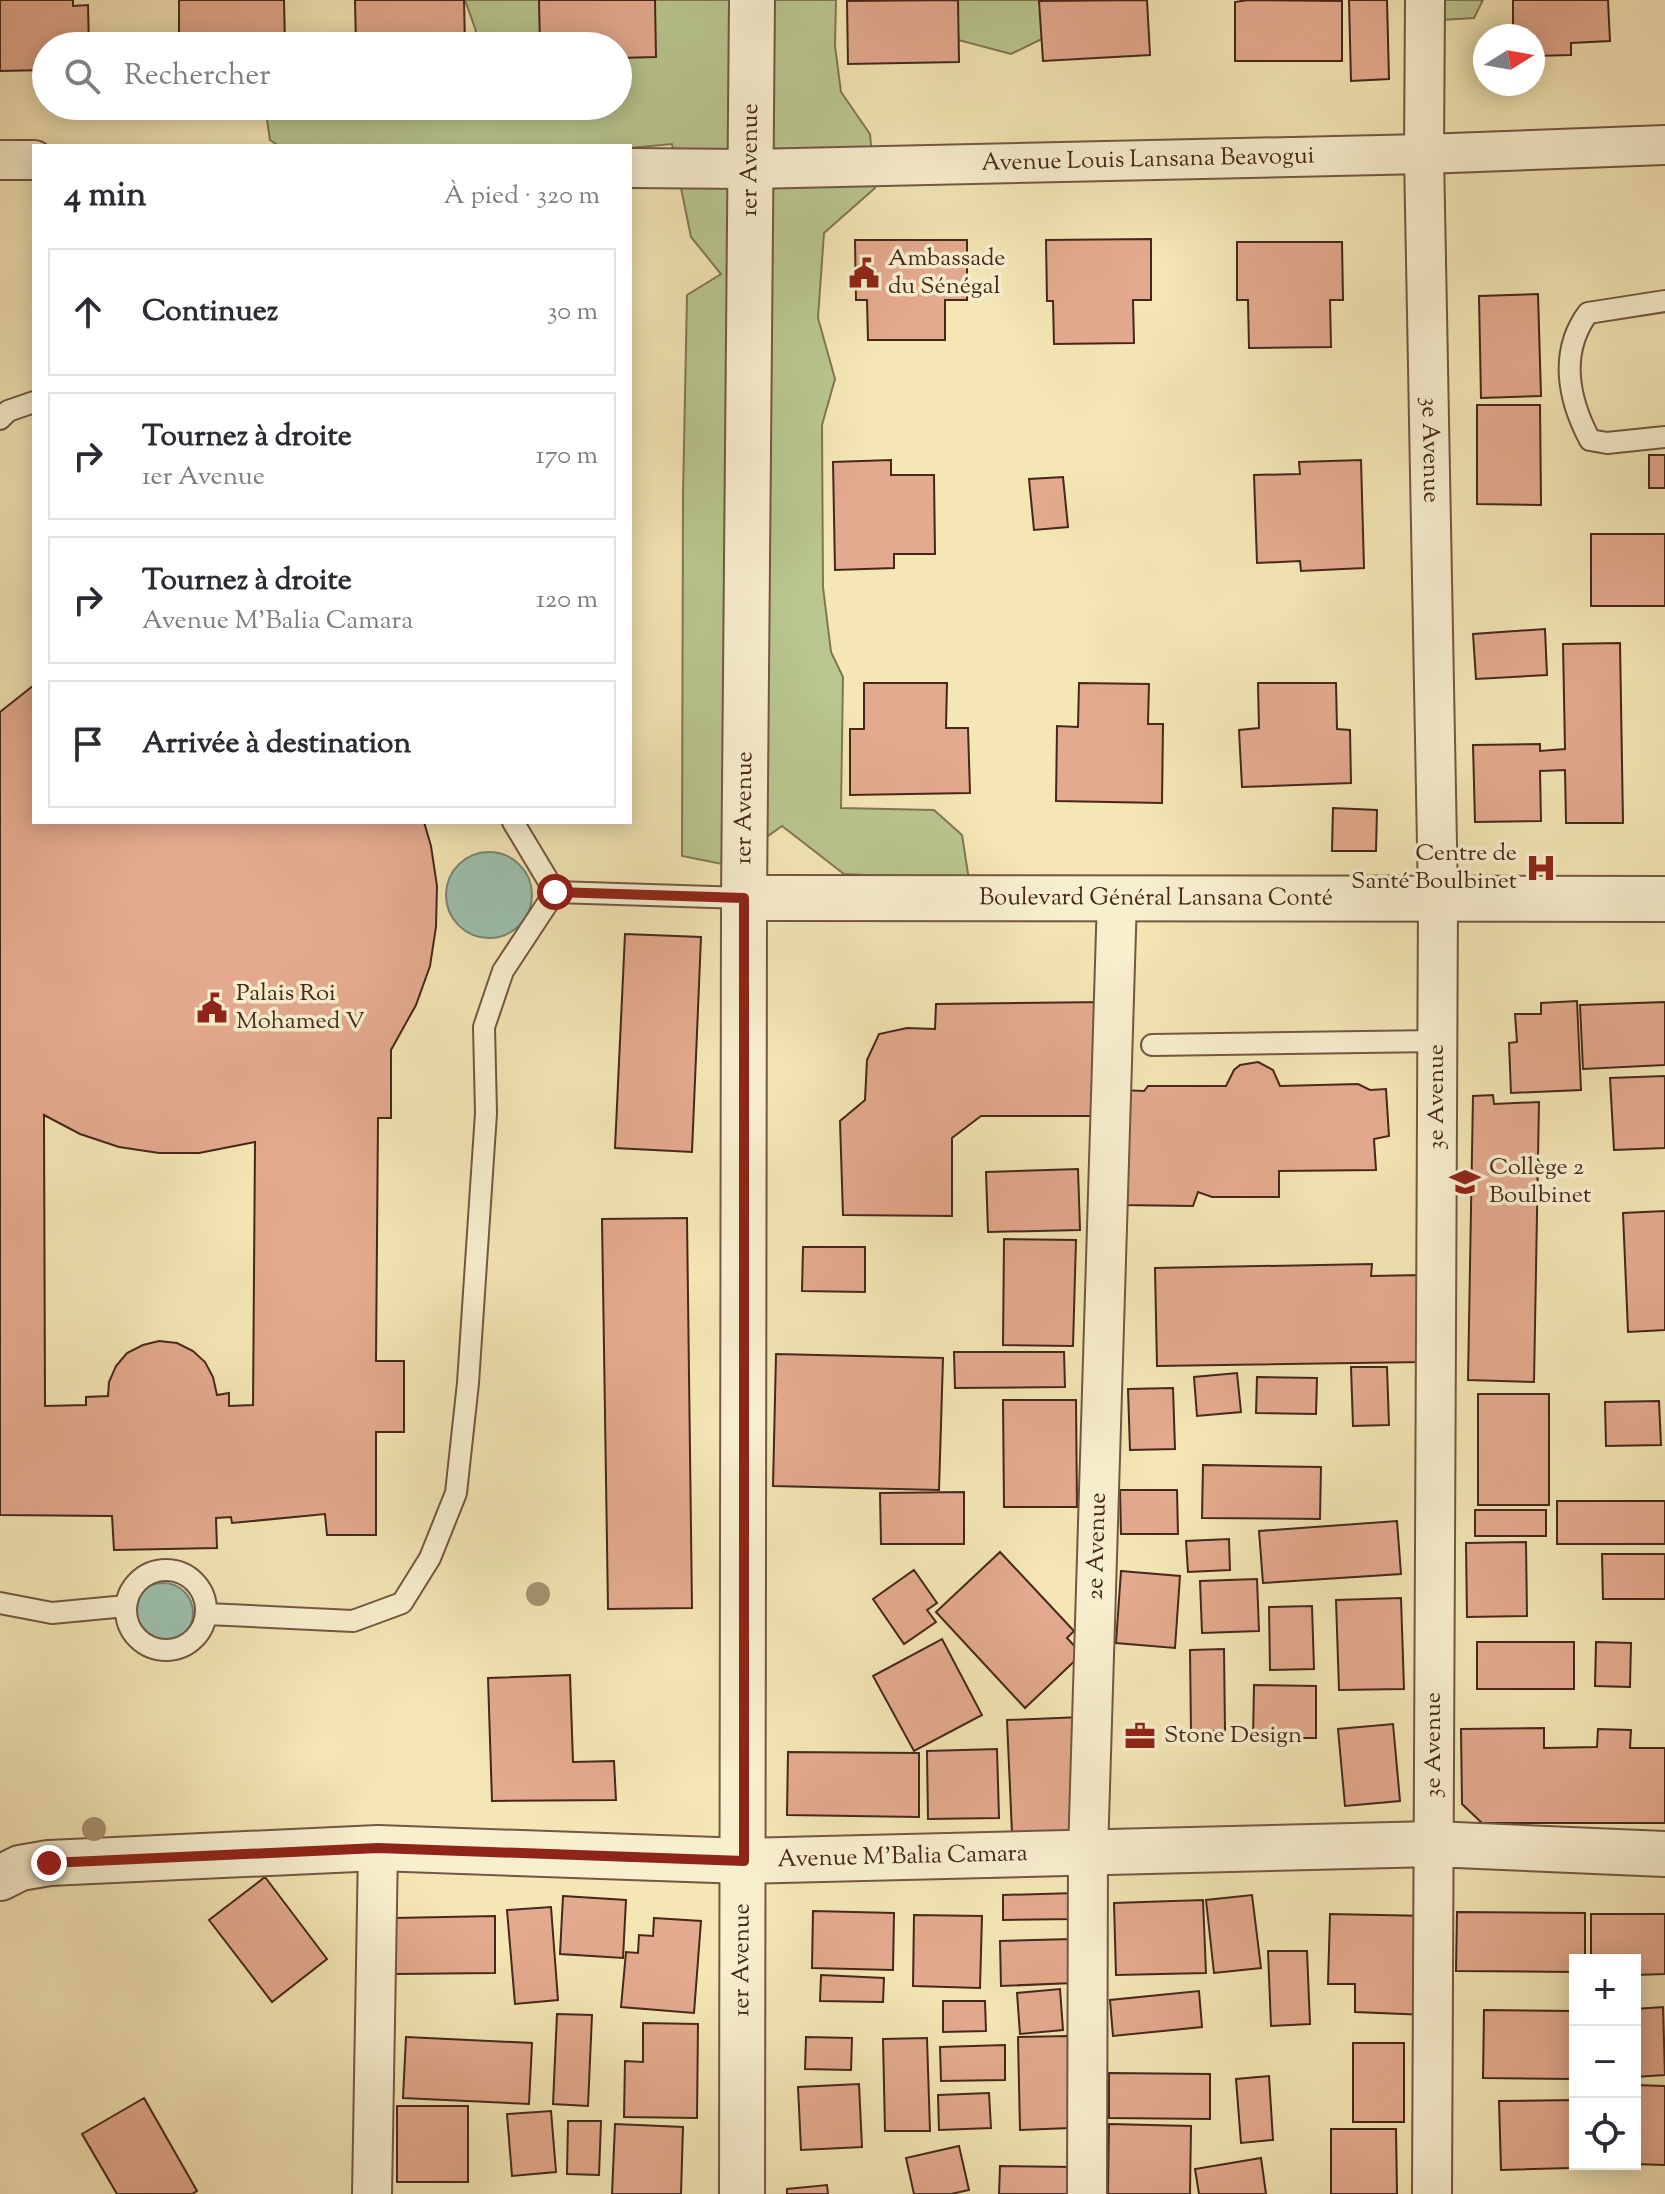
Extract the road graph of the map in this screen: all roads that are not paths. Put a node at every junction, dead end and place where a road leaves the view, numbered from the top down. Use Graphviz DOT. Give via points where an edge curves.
graph roads {
  1 [pos="752,0"];
  2 [pos="1425,0"];
  3 [pos="1665,145"];
  4 [pos="1424,154"];
  5 [pos="0,160"];
  6 [pos="32,160"];
  7 [pos="632,168"];
  8 [pos="748,169"];
  9 [pos="1665,301"];
  10 [pos="32,403"];
  11 [pos="0,419"];
  12 [pos="1665,437"];
  13 [pos="514,824"];
  14 [pos="555,892"];
  15 [pos="744,898"];
  16 [pos="1117,898"];
  17 [pos="1438,898"];
  18 [pos="1665,899"];
  19 [pos="1437,1041"];
  20 [pos="1152,1045"];
  21 [pos="0,1603"];
  22 [pos="126,1606"];
  23 [pos="207,1614"];
  24 [pos="1433,1844"];
  25 [pos="378,1848"];
  26 [pos="1088,1853"];
  27 [pos="1665,1854"];
  28 [pos="744,1861"];
  29 [pos="0,1878"];
  30 [pos="372,2194"];
  31 [pos="742,2194"];
  32 [pos="1087,2194"];
  33 [pos="1432,2194"];
  1 -- 8 [label="street, 1er Avenue"];
  2 -- 4 [label="street, 3e Avenue"];
  3 -- 4 [label="street, Avenue Louis Lansana Beavogui"];
  4 -- 8 [label="street, Avenue Louis Lansana Beavogui"];
  4 -- 17 [label="street, 3e Avenue"];
  5 -- 6 [label="street"];
  7 -- 8 [label="street, Avenue Louis Lansana Beavogui"];
  8 -- 15 [label="street, 1er Avenue"];
  9 -- 12 [label="lane" via="1588,313 1575,330 1569,373 1575,413 1590,440"];
  10 -- 11 [label="lane"];
  13 -- 14 [label="lane"];
  14 -- 15 [label="lane"];
  14 -- 23 [label="lane" via="503,971 484,1027 486,1113 468,1383 456,1493 430,1558 402,1603 353,1621"];
  15 -- 16 [label="street, Boulevard Général Lansana Conté"];
  15 -- 28 [label="street, 1er Avenue"];
  16 -- 17 [label="street, Boulevard Général Lansana Conté"];
  16 -- 26 [label="street, 2e Avenue"];
  17 -- 18 [label="street, Boulevard Général Lansana Conté"];
  17 -- 19 [label="street, 3e Avenue"];
  19 -- 20 [label="lane"];
  19 -- 24 [label="street, 3e Avenue"];
  21 -- 22 [label="lane" via="52,1613"];
  22 -- 23 [label="lane" via="139,1581 164,1569 190,1577 200,1587"];
  22 -- 23 [label="lane" via="133,1633 143,1643 169,1651 194,1640"];
  24 -- 26 [label="street, Avenue M'Balia Camara"];
  24 -- 27 [label="street, Avenue M'Balia Camara"];
  24 -- 33 [label="street, 3e Avenue"];
  25 -- 28 [label="street, Avenue M'Balia Camara"];
  25 -- 29 [label="street, Avenue M'Balia Camara" via="49,1863"];
  25 -- 30 [label="street"];
  26 -- 28 [label="street, Avenue M'Balia Camara"];
  26 -- 32 [label="street, 2e Avenue"];
  28 -- 31 [label="street, 1er Avenue"];
}
